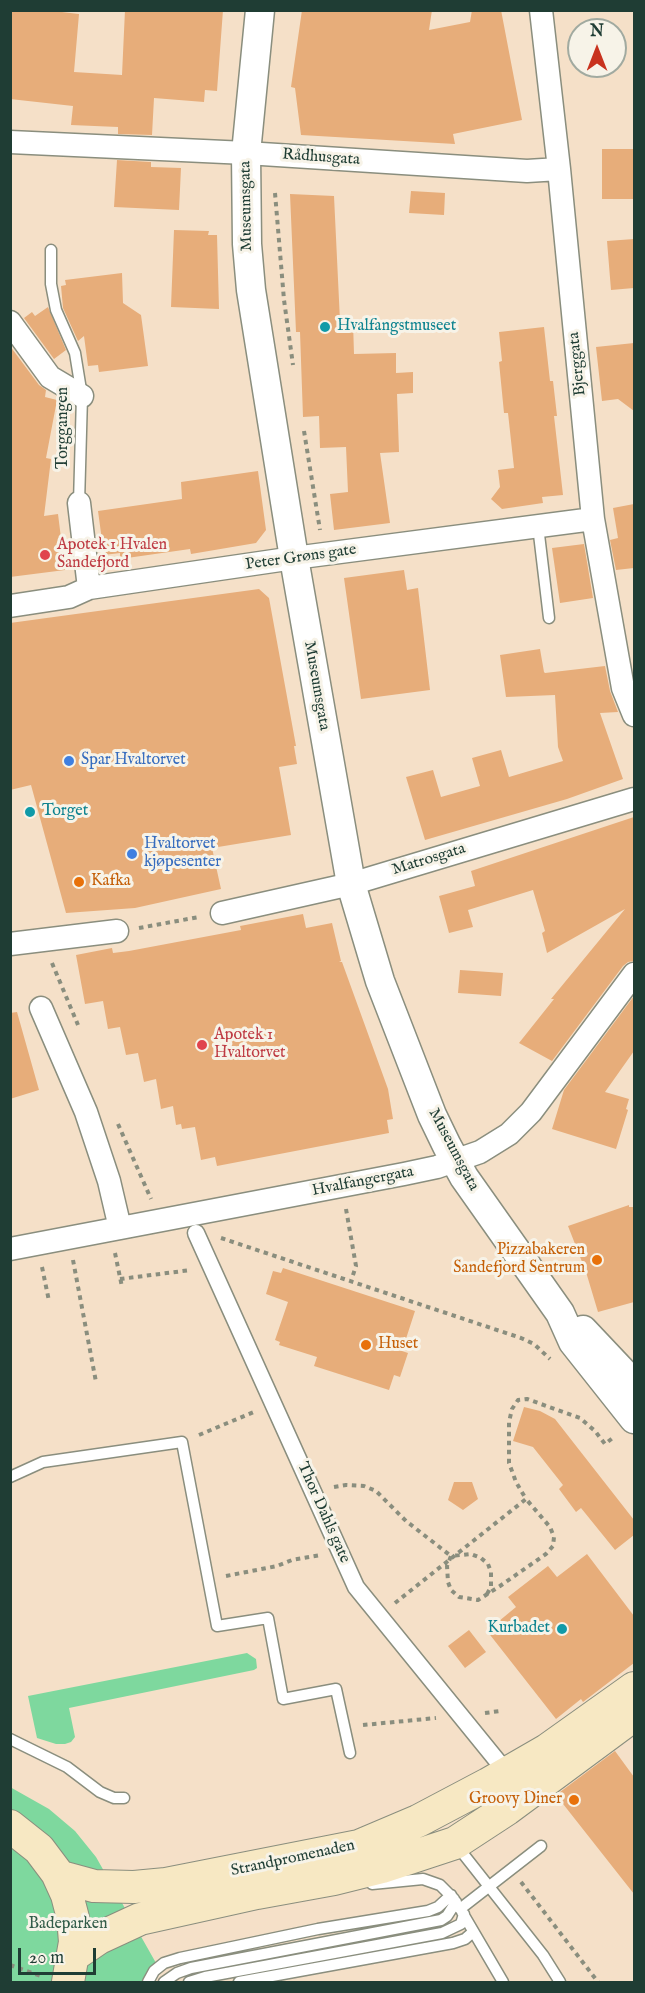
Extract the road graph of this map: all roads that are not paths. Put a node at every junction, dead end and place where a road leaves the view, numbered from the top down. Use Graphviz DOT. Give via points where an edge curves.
graph roads {
  1 [pos="260,10"];
  2 [pos="541,10"];
  3 [pos="10,142"];
  4 [pos="246,153"];
  5 [pos="559,169"];
  6 [pos="51,250"];
  7 [pos="10,322"];
  8 [pos="82,396"];
  9 [pos="79,503"];
  10 [pos="593,519"];
  11 [pos="538,526"];
  12 [pos="294,558"];
  13 [pos="89,588"];
  14 [pos="10,606"];
  15 [pos="549,618"];
  16 [pos="634,715"];
  17 [pos="634,799"];
  18 [pos="351,884"];
  19 [pos="222,913"];
  20 [pos="117,931"];
  21 [pos="10,944"];
  22 [pos="634,974"];
  23 [pos="41,1008"];
  24 [pos="455,1161"];
  25 [pos="196,1233"];
  26 [pos="117,1238"];
  27 [pos="10,1249"];
  28 [pos="560,1313"];
  29 [pos="634,1384"];
  30 [pos="627,1426"];
  31 [pos="10,1477"];
  32 [pos="634,1688"];
  33 [pos="634,1715"];
  34 [pos="10,1739"];
  35 [pos="350,1753"];
  36 [pos="499,1763"];
  37 [pos="124,1798"];
  38 [pos="10,1826"];
  39 [pos="455,1843"];
  40 [pos="359,1846"];
  41 [pos="541,1846"];
  42 [pos="57,1873"];
  43 [pos="366,1885"];
  44 [pos="490,1887"];
  45 [pos="458,1905"];
  46 [pos="473,1932"];
  47 [pos="63,1972"];
  48 [pos="499,1981"];
  49 [pos="148,1983"];
  50 [pos="164,1983"];
  51 [pos="189,1983"];
  52 [pos="239,1983"];
  53 [pos="560,1983"];
  1 -- 4 [label="street, Museumsgata"];
  2 -- 5 [label="street, Bjerggata"];
  3 -- 4 [label="street, Rådhusgata"];
  4 -- 5 [label="street, Rådhusgata" via="527,171"];
  4 -- 12 [label="street, Museumsgata" via="251,290"];
  5 -- 10 [label="street, Bjerggata"];
  6 -- 8 [label="lane, Torggangen" via="56,310 75,353"];
  7 -- 8 [label="street" via="50,376"];
  8 -- 9 [label="lane, Torggangen"];
  9 -- 13 [label="street"];
  10 -- 11 [label="street, Peter Grøns gate"];
  10 -- 16 [label="street, Bjerggata" via="623,688"];
  11 -- 12 [label="street, Peter Grøns gate"];
  11 -- 15 [label="lane"];
  12 -- 13 [label="street, Peter Grøns gate"];
  12 -- 18 [label="street, Museumsgata"];
  13 -- 14 [label="street, Peter Grøns gate" via="69,597"];
  17 -- 18 [label="street, Matrosgata"];
  18 -- 19 [label="street, Matrosgata"];
  18 -- 24 [label="street, Museumsgata" via="380,981 432,1115"];
  20 -- 21 [label="street"];
  22 -- 24 [label="street, Hvalfangergata" via="531,1112 509,1134 480,1152"];
  23 -- 26 [label="street" via="86,1113 109,1181"];
  24 -- 26 [label="street, Hvalfangergata"];
  24 -- 28 [label="street, Museumsgata"];
  25 -- 36 [label="street, Thor Dahls gate" via="356,1587"];
  26 -- 27 [label="street, Hvalfangergata"];
  28 -- 29 [label="street, Museumsgata" via="586,1332"];
  28 -- 30 [label="street, Museumsgata" via="573,1342"];
  31 -- 35 [label="lane" via="43,1462 182,1442 217,1626 268,1617 283,1699 336,1689"];
  32 -- 40 [label="main road, Strandpromenaden" via="547,1750 488,1784 418,1821"];
  33 -- 39 [label="main road, Strandpromenaden"];
  34 -- 37 [label="lane" via="67,1767 100,1792"];
  38 -- 42 [label="main road" via="39,1849"];
  39 -- 40 [label="street" via="442,1838"];
  39 -- 44 [label="lane"];
  39 -- 47 [label="main road, Strandpromenaden" via="345,1883 257,1893 140,1919 99,1938"];
  40 -- 42 [label="main road, Strandpromenaden" via="174,1883 134,1887 94,1886"];
  41 -- 44 [label="lane"];
  42 -- 47 [label="main road" via="73,1918"];
  43 -- 45 [label="lane" via="423,1878 440,1885"];
  44 -- 45 [label="lane"];
  44 -- 53 [label="lane"];
  45 -- 46 [label="lane"];
  45 -- 49 [label="lane" via="180,1958 164,1963"];
  45 -- 50 [label="lane" via="441,1920 190,1968"];
  45 -- 51 [label="lane" via="461,1924 442,1933"];
  46 -- 48 [label="lane"];
  46 -- 52 [label="lane" via="453,1943"];
}
